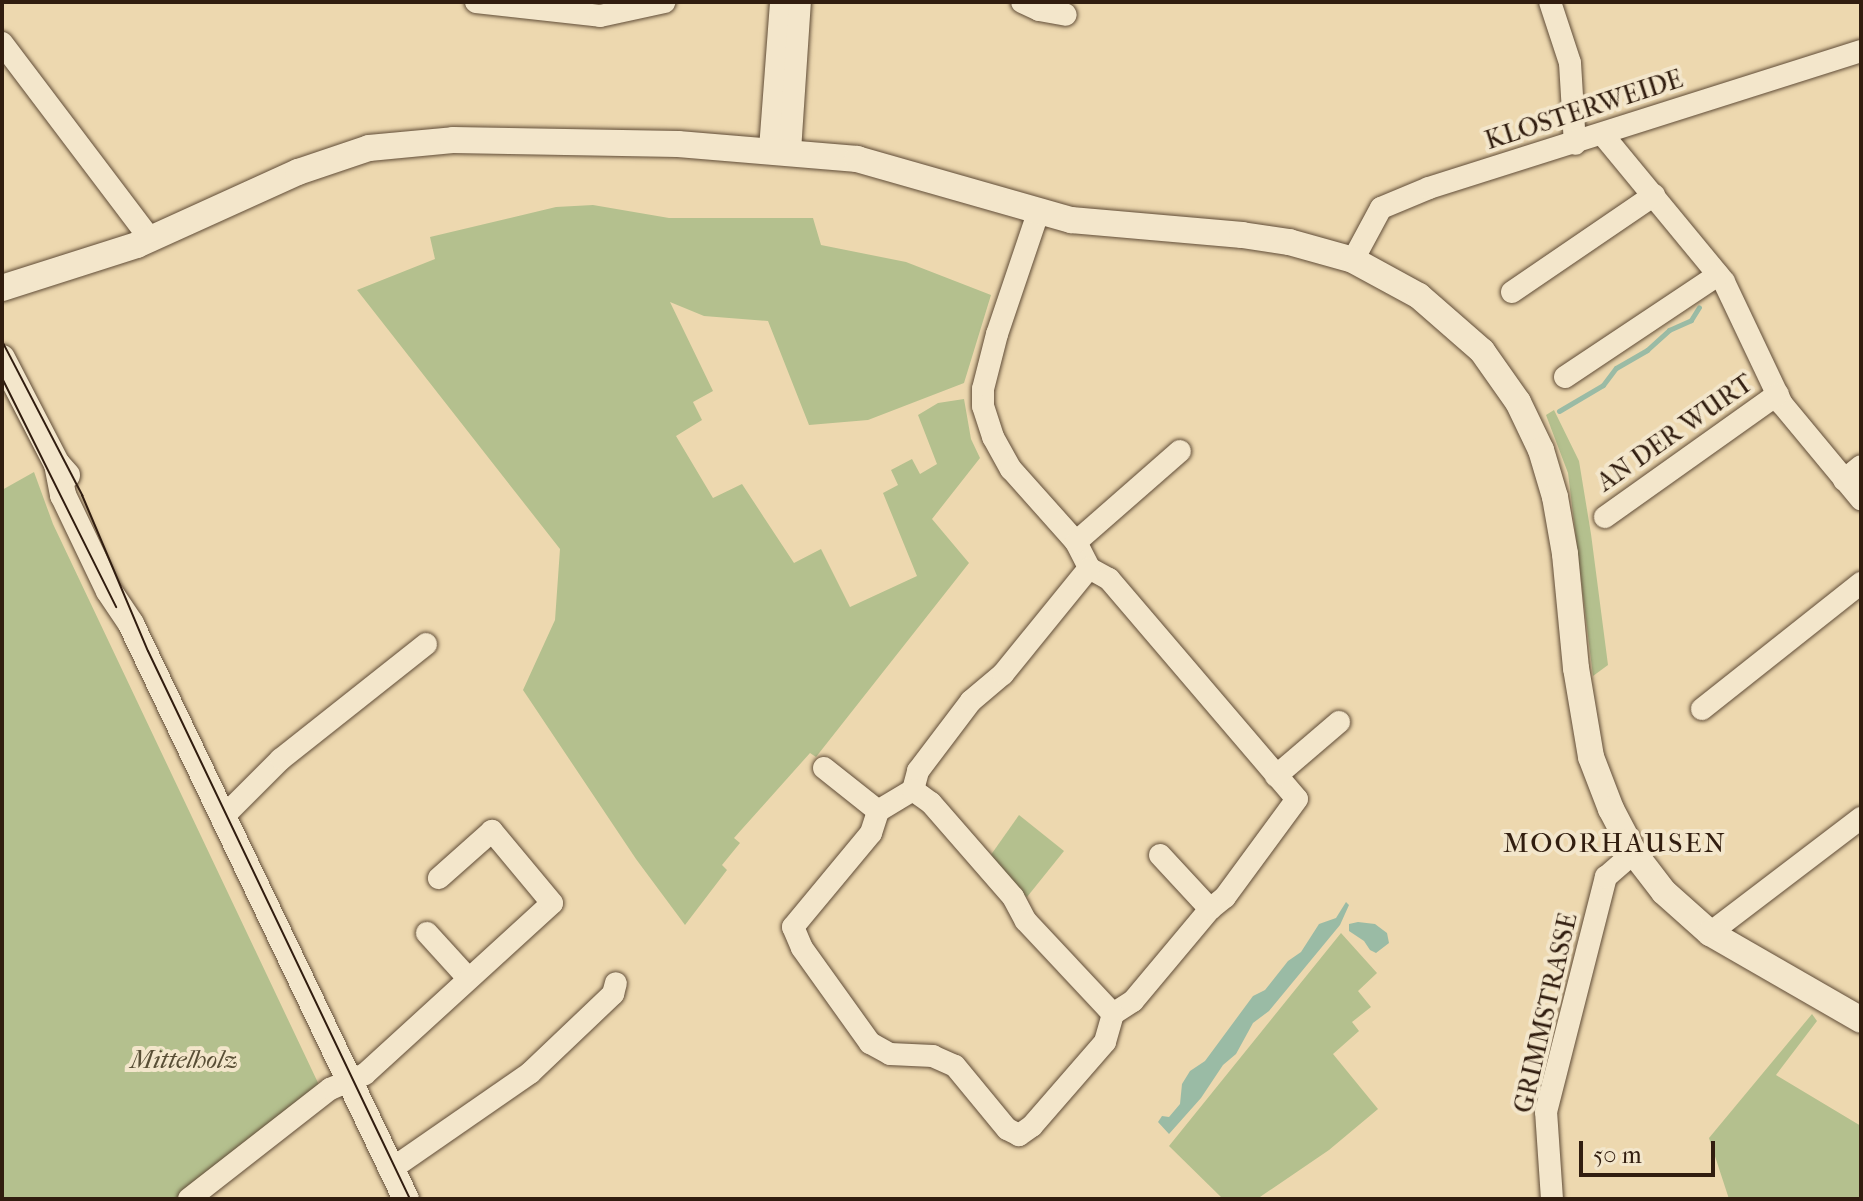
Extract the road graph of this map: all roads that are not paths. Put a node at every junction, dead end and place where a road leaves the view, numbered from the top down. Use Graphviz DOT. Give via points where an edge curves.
graph roads {
  1 [pos="476,2"];
  2 [pos="664,2"];
  3 [pos="781,2"];
  4 [pos="800,2"];
  5 [pos="1022,2"];
  6 [pos="1550,2"];
  7 [pos="1066,15"];
  8 [pos="2,43"];
  9 [pos="1861,51"];
  10 [pos="1603,135"];
  11 [pos="1575,144"];
  12 [pos="780,150"];
  13 [pos="1654,195"];
  14 [pos="1038,213"];
  15 [pos="151,240"];
  16 [pos="1353,260"];
  17 [pos="1718,275"];
  18 [pos="2,288"];
  19 [pos="1512,292"];
  20 [pos="2,358"];
  21 [pos="1565,377"];
  22 [pos="1778,394"];
  23 [pos="1180,451"];
  24 [pos="1853,473"];
  25 [pos="1861,499"];
  26 [pos="1605,517"];
  27 [pos="1076,542"];
  28 [pos="1089,568"];
  29 [pos="1861,583"];
  30 [pos="426,644"];
  31 [pos="1702,709"];
  32 [pos="1339,722"];
  33 [pos="824,768"];
  34 [pos="1276,776"];
  35 [pos="913,790"];
  36 [pos="878,811"];
  37 [pos="222,818"];
  38 [pos="1861,818"];
  39 [pos="1634,853"];
  40 [pos="1160,855"];
  41 [pos="439,878"];
  42 [pos="1210,909"];
  43 [pos="427,933"];
  44 [pos="1710,933"];
  45 [pos="468,978"];
  46 [pos="616,983"];
  47 [pos="1113,1014"];
  48 [pos="1861,1020"];
  49 [pos="350,1080"];
  50 [pos="390,1170"];
  51 [pos="189,1199"];
  52 [pos="406,1199"];
  53 [pos="1552,1199"];
  1 -- 2 [label="street" via="600,16"];
  3 -- 12 [label="street"];
  4 -- 12 [label="street"];
  5 -- 7 [label="street"];
  6 -- 11 [label="street" via="1570,63"];
  8 -- 15 [label="street"];
  9 -- 10 [label="street, KLOSTERWEIDE"];
  10 -- 11 [label="street, KLOSTERWEIDE"];
  10 -- 13 [label="street, AN DER WURT"];
  11 -- 16 [label="street, KLOSTERWEIDE" via="1381,208"];
  12 -- 14 [label="street" via="857,159"];
  12 -- 15 [label="street" via="453,140 369,148 298,172"];
  13 -- 17 [label="street, AN DER WURT"];
  13 -- 19 [label="street"];
  14 -- 16 [label="street" via="1120,226 1258,237"];
  14 -- 27 [label="street" via="997,334 983,406 1011,469"];
  15 -- 18 [label="street"];
  16 -- 39 [label="street" via="1419,296 1482,351 1518,402 1541,450 1565,554 1591,757"];
  17 -- 21 [label="street"];
  17 -- 22 [label="street, AN DER WURT"];
  20 -- 37 [label="street" via="57,464 82,495 131,624"];
  22 -- 24 [label="street, AN DER WURT"];
  22 -- 26 [label="street, AN DER WURT"];
  23 -- 27 [label="street"];
  24 -- 25 [label="street, AN DER WURT"];
  27 -- 28 [label="street"];
  28 -- 34 [label="street" via="1109,579"];
  28 -- 35 [label="street" via="1003,674 971,701 918,771"];
  29 -- 31 [label="street"];
  30 -- 37 [label="street" via="281,759"];
  32 -- 34 [label="street"];
  33 -- 36 [label="street"];
  34 -- 42 [label="street" via="1297,799 1253,863"];
  35 -- 36 [label="street"];
  35 -- 47 [label="street" via="931,803 1013,897 1026,921"];
  36 -- 47 [label="street" via="871,833 793,927 802,948 870,1043 890,1054 933,1056 955,1066 1007,1129 1019,1135 1101,1047"];
  37 -- 49 [label="street"];
  38 -- 44 [label="street"];
  39 -- 44 [label="street" via="1664,892"];
  39 -- 53 [label="street, GRIMMSTRASSE" via="1606,877 1546,1112"];
  40 -- 42 [label="street"];
  41 -- 45 [label="street" via="492,831 552,903"];
  42 -- 47 [label="street" via="1133,1001"];
  43 -- 45 [label="street"];
  44 -- 48 [label="street"];
  45 -- 49 [label="street" via="365,1074"];
  46 -- 50 [label="street" via="613,994 530,1073"];
  49 -- 50 [label="street"];
  49 -- 51 [label="street" via="330,1089"];
  50 -- 52 [label="street"];
}
